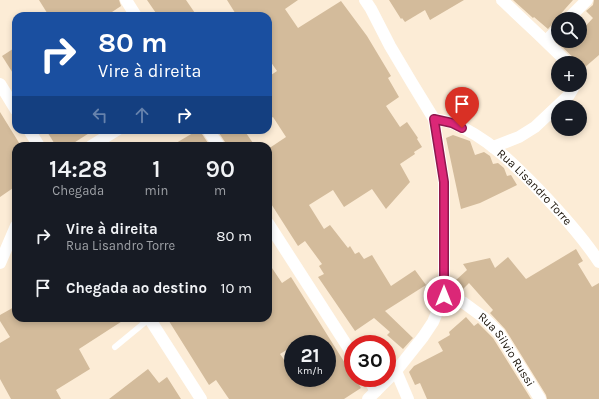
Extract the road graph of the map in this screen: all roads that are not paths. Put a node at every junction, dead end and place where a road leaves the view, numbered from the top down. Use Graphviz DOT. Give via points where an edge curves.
graph roads {
  1 [pos="126,0"];
  2 [pos="365,0"];
  3 [pos="502,0"];
  4 [pos="586,0"];
  5 [pos="134,12"];
  6 [pos="575,12"];
  7 [pos="551,36"];
  8 [pos="546,41"];
  9 [pos="561,56"];
  10 [pos="0,84"];
  11 [pos="571,92"];
  12 [pos="12,104"];
  13 [pos="434,119"];
  14 [pos="110,134"];
  15 [pos="98,142"];
  16 [pos="493,147"];
  17 [pos="272,229"];
  18 [pos="12,235"];
  19 [pos="599,262"];
  20 [pos="0,263"];
  21 [pos="444,296"];
  22 [pos="144,322"];
  23 [pos="152,322"];
  24 [pos="344,341"];
  25 [pos="115,347"];
  26 [pos="396,372"];
  27 [pos="380,387"];
  28 [pos="372,395"];
  29 [pos="201,399"];
  30 [pos="408,399"];
  31 [pos="540,399"];
  1 -- 5 [label="street"];
  2 -- 13 [label="street"];
  3 -- 8 [label="street"];
  4 -- 6 [label="street"];
  7 -- 8 [label="street"];
  8 -- 9 [label="street"];
  10 -- 12 [label="street"];
  11 -- 16 [label="street" via="535,127 519,137"];
  13 -- 16 [label="street, Rua Lisandro Torre" via="452,123"];
  13 -- 21 [label="street" via="444,182"];
  14 -- 15 [label="street"];
  16 -- 19 [label="street, Rua Lisandro Torre" via="566,218"];
  17 -- 24 [label="street"];
  18 -- 20 [label="street"];
  21 -- 26 [label="street" via="433,322"];
  21 -- 31 [label="street, Rua Silvio Russi" via="464,303 499,333"];
  22 -- 25 [label="lane"];
  23 -- 29 [label="street"];
  26 -- 30 [label="street"];
  27 -- 28 [label="street"];
}
